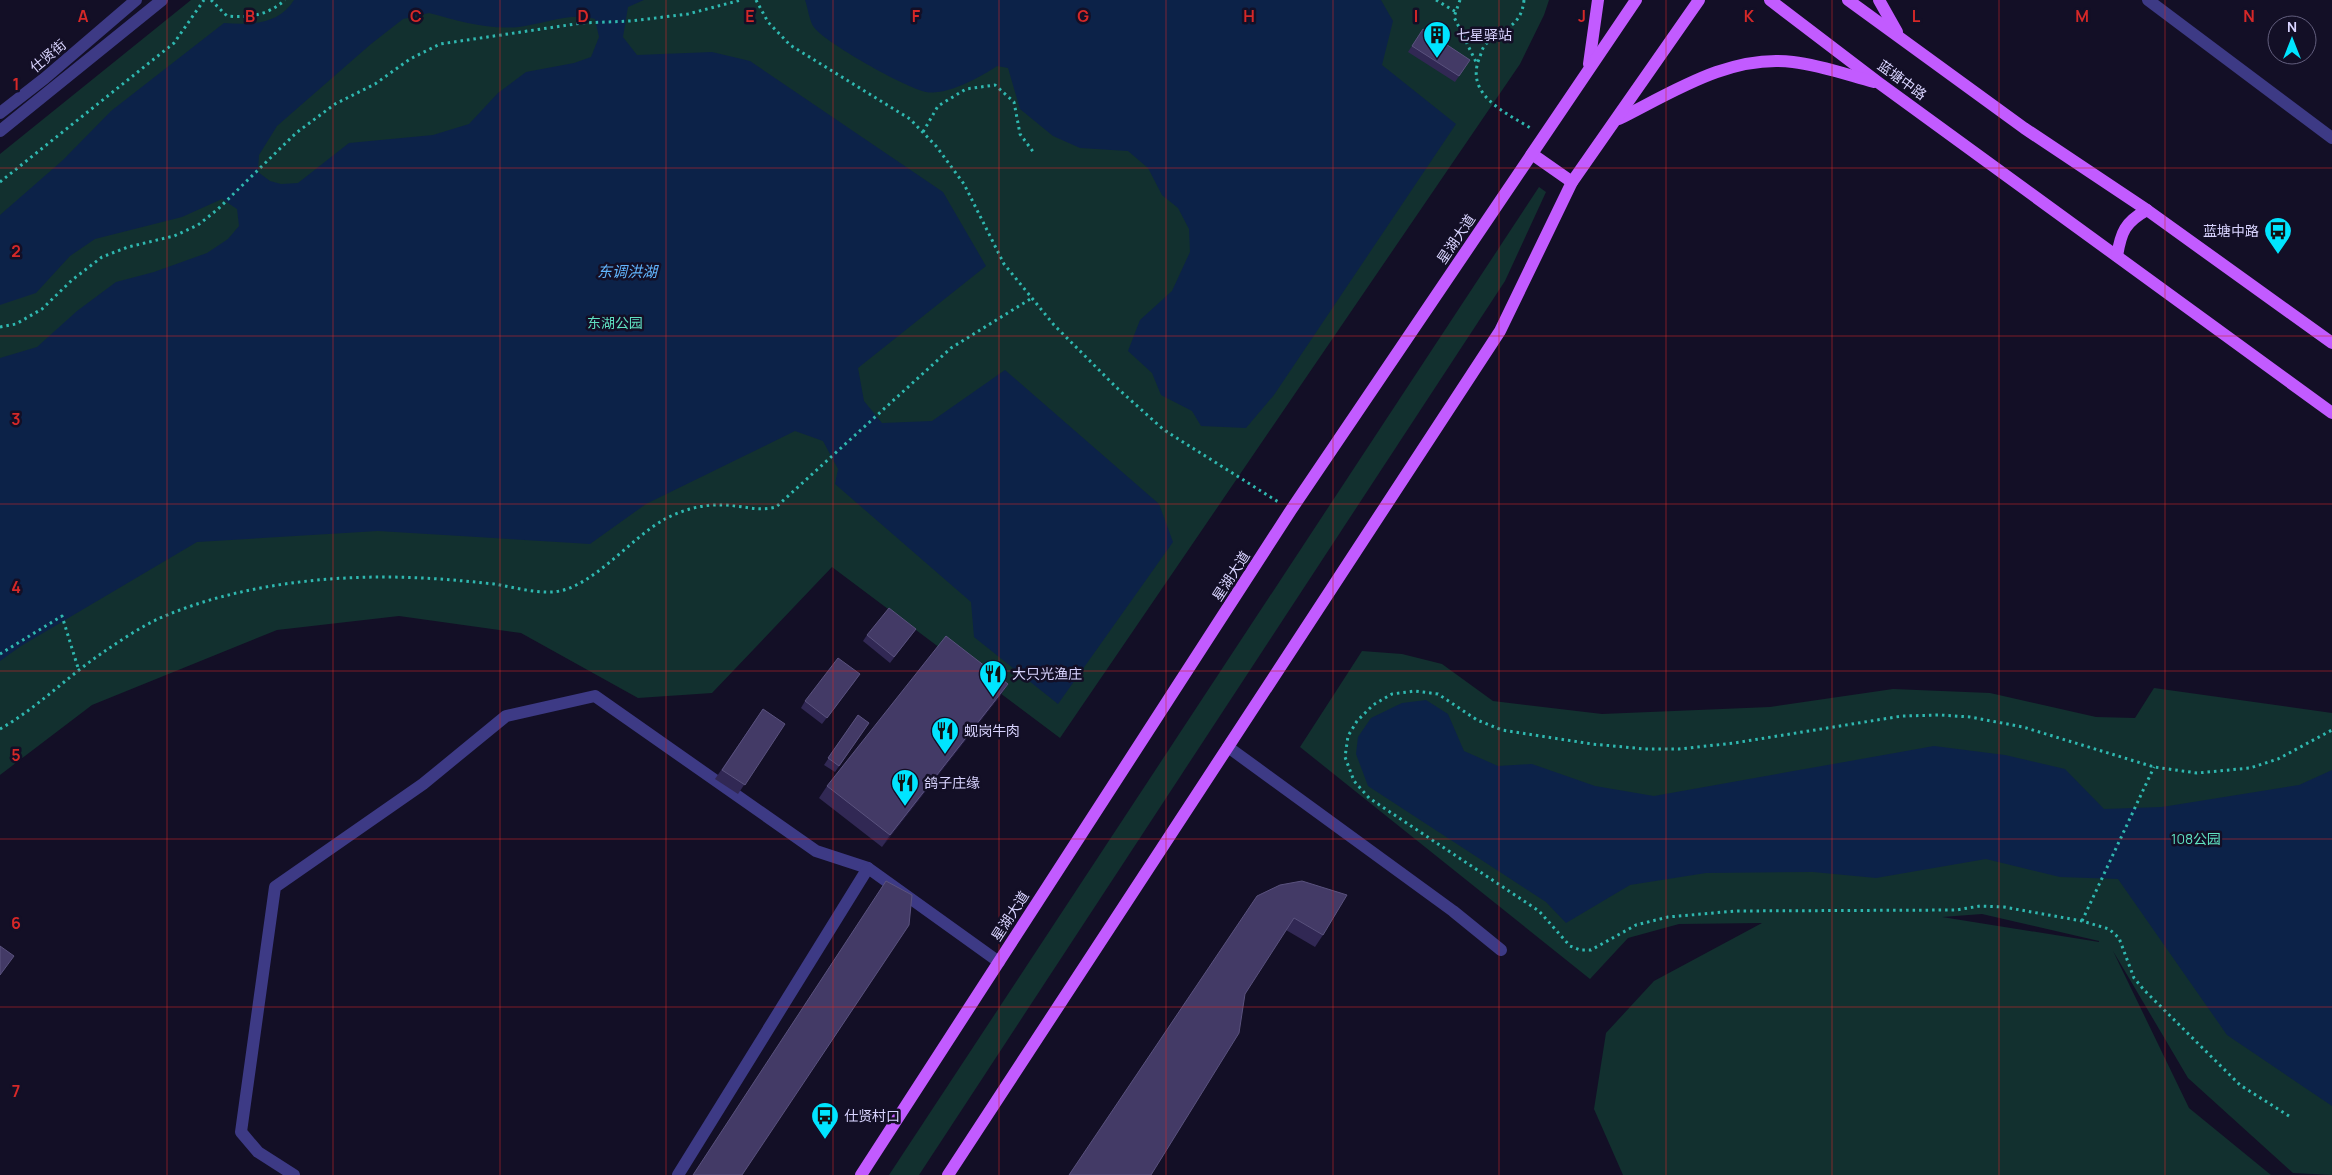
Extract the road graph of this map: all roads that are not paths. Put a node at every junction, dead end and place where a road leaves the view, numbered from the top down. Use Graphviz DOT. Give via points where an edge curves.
graph roads {
  1 [pos="136,0"];
  2 [pos="162,0"];
  3 [pos="1598,0"];
  4 [pos="1636,0"];
  5 [pos="1699,0"];
  6 [pos="1770,0"];
  7 [pos="1848,0"];
  8 [pos="1879,0"];
  9 [pos="2148,0"];
  10 [pos="1899,37"];
  11 [pos="1589,68"];
  12 [pos="1879,83"];
  13 [pos="0,113"];
  14 [pos="1616,120"];
  15 [pos="2,125"];
  16 [pos="2332,138"];
  17 [pos="1532,154"];
  18 [pos="1572,182"];
  19 [pos="2147,210"];
  20 [pos="2117,256"];
  21 [pos="2332,343"];
  22 [pos="2332,413"];
  23 [pos="1228,747"];
  24 [pos="868,868"];
  25 [pos="1501,950"];
  26 [pos="999,962"];
  27 [pos="294,1175"];
  28 [pos="678,1175"];
  29 [pos="861,1175"];
  30 [pos="948,1175"];
  1 -- 13 [label="street, 仕贤街"];
  2 -- 15 [label="street"];
  3 -- 11 [label="main road"];
  4 -- 11 [label="main road, 星湖大道"];
  5 -- 14 [label="main road"];
  6 -- 12 [label="main road, 蓝塘中路"];
  7 -- 10 [label="main road"];
  8 -- 10 [label="main road"];
  9 -- 16 [label="street"];
  10 -- 19 [label="main road" via="2024,128"];
  11 -- 17 [label="main road, 星湖大道"];
  12 -- 14 [label="main road" via="1793,62 1741,65 1697,80"];
  12 -- 20 [label="main road, 蓝塘中路"];
  14 -- 18 [label="main road"];
  17 -- 18 [label="main road"];
  17 -- 26 [label="main road, 星湖大道" via="1291,510"];
  18 -- 23 [label="main road" via="1500,331"];
  19 -- 20 [label="main road" via="2132,218 2120,236"];
  19 -- 21 [label="main road"];
  20 -- 22 [label="main road, 蓝塘中路"];
  23 -- 25 [label="street"];
  23 -- 30 [label="main road"];
  24 -- 26 [label="street"];
  24 -- 27 [label="street" via="816,851 595,696 506,716 423,784 275,887 241,1132 258,1152"];
  24 -- 28 [label="street"];
  26 -- 29 [label="main road, 星湖大道"];
}
